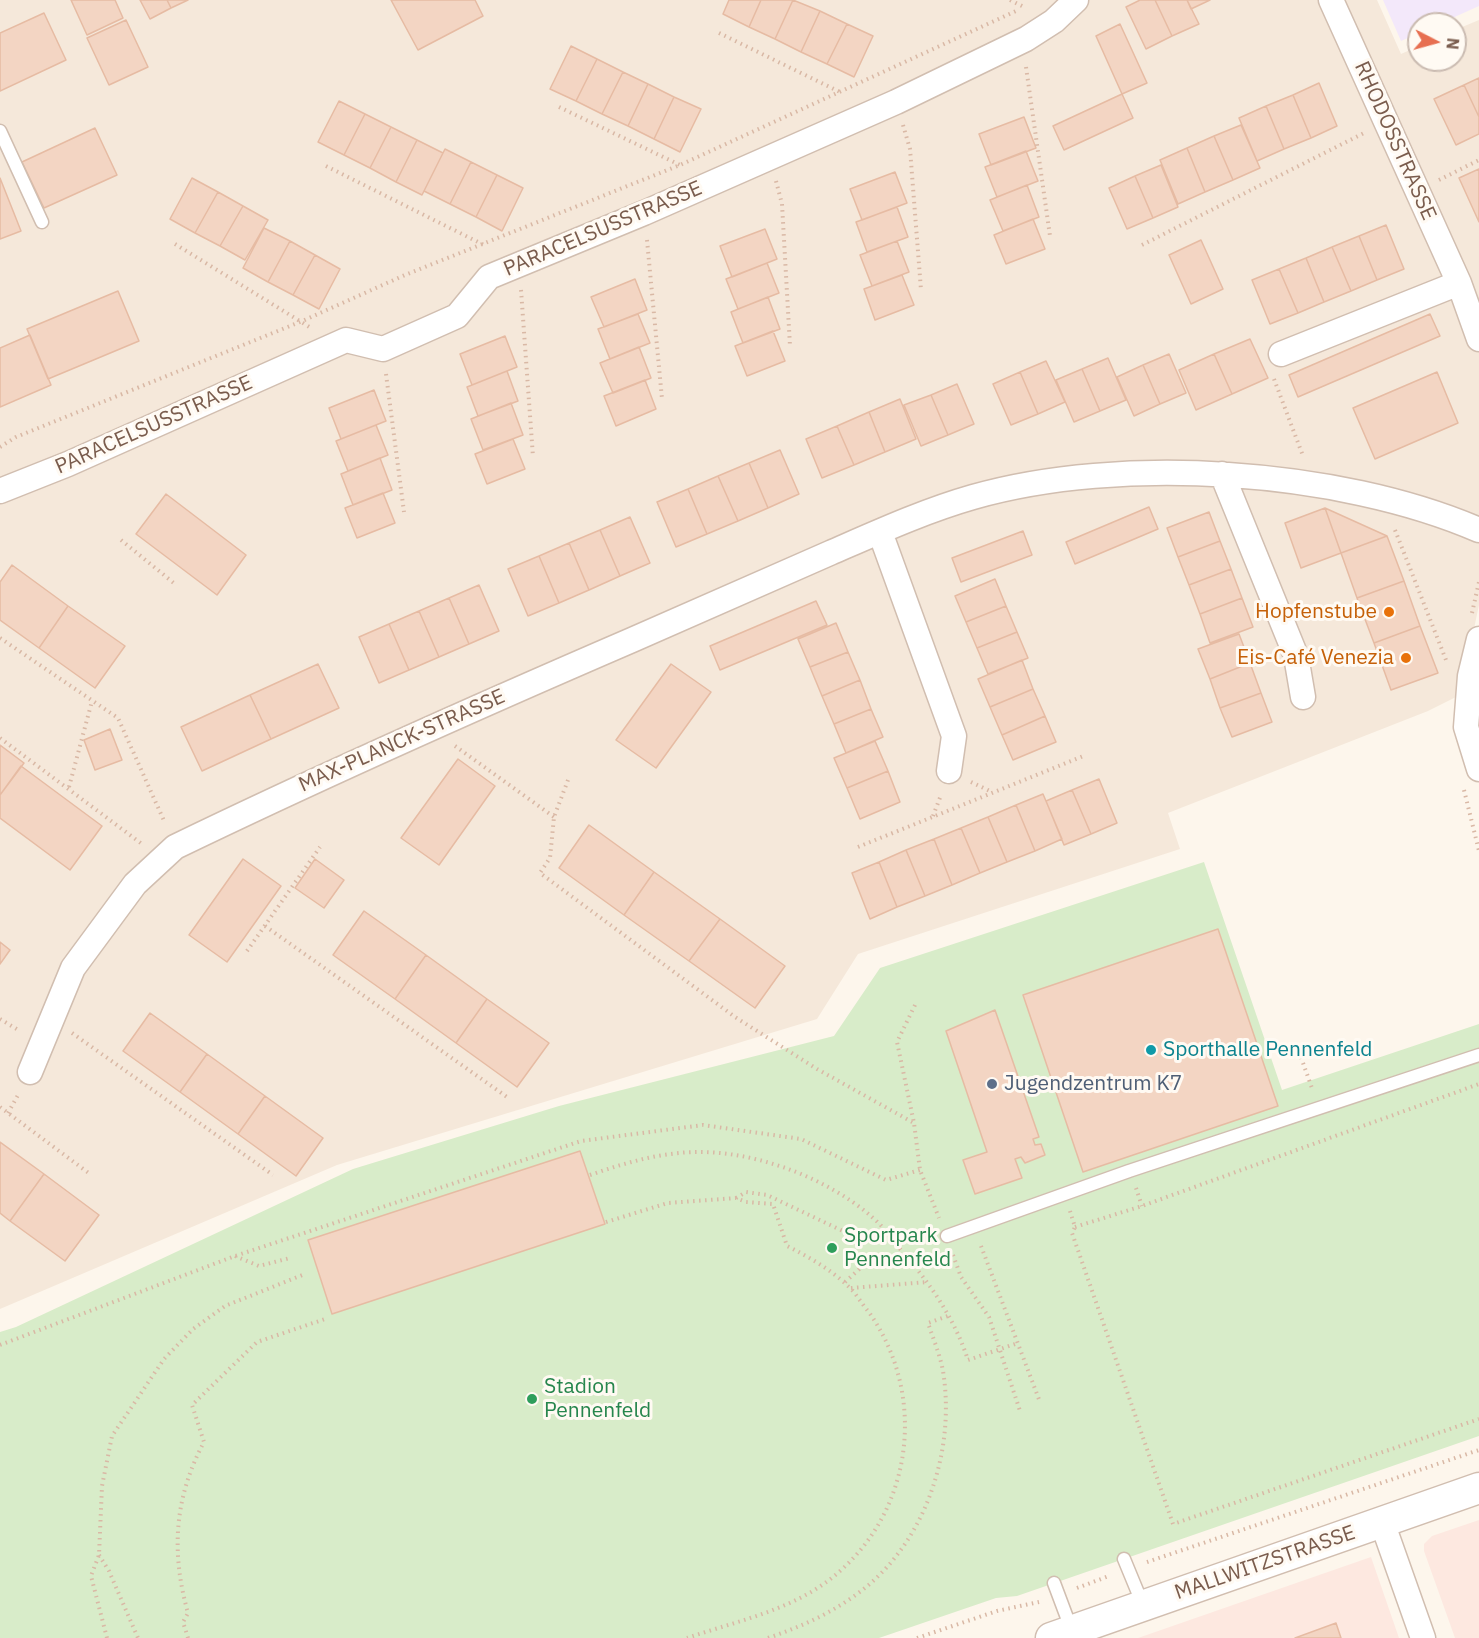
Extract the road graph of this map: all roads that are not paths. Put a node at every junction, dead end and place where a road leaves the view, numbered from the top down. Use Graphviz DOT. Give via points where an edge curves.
graph roads {
  1 [pos="1076,0"];
  2 [pos="1331,0"];
  3 [pos="0,130"];
  4 [pos="42,222"];
  5 [pos="1459,283"];
  6 [pos="1479,339"];
  7 [pos="1281,354"];
  8 [pos="1222,474"];
  9 [pos="0,491"];
  10 [pos="1479,530"];
  11 [pos="880,532"];
  12 [pos="1479,639"];
  13 [pos="1303,697"];
  14 [pos="1479,769"];
  15 [pos="949,771"];
  16 [pos="1479,1055"];
  17 [pos="30,1072"];
  18 [pos="947,1236"];
  19 [pos="1479,1488"];
  20 [pos="1382,1522"];
  21 [pos="1126,1564"];
  22 [pos="1057,1589"];
  23 [pos="1143,1606"];
  24 [pos="1061,1634"];
  25 [pos="1423,1638"];
  1 -- 9 [label="street, PARACELSUSSTRASSE" via="1054,21 1026,39 885,106 489,277 457,316 383,349 346,340"];
  2 -- 5 [label="street, RHODOSSTRASSE"];
  3 -- 4 [label="lane"];
  5 -- 6 [label="street, RHODOSSTRASSE"];
  5 -- 7 [label="street"];
  8 -- 10 [label="street, MAX-PLANCK-STRASSE" via="1382,499"];
  8 -- 11 [label="street, MAX-PLANCK-STRASSE" via="1094,474 973,497"];
  8 -- 13 [label="street" via="1296,656"];
  11 -- 15 [label="street" via="954,736"];
  11 -- 17 [label="street, MAX-PLANCK-STRASSE" via="432,728 169,853 135,884 73,968"];
  12 -- 14 [label="street" via="1470,676 1466,727"];
  16 -- 18 [label="lane"];
  19 -- 20 [label="street, MALLWITZSTRASSE"];
  20 -- 23 [label="street, MALLWITZSTRASSE"];
  20 -- 25 [label="street"];
  21 -- 23 [label="lane"];
  22 -- 24 [label="lane"];
  23 -- 24 [label="street, MALLWITZSTRASSE"];
}
